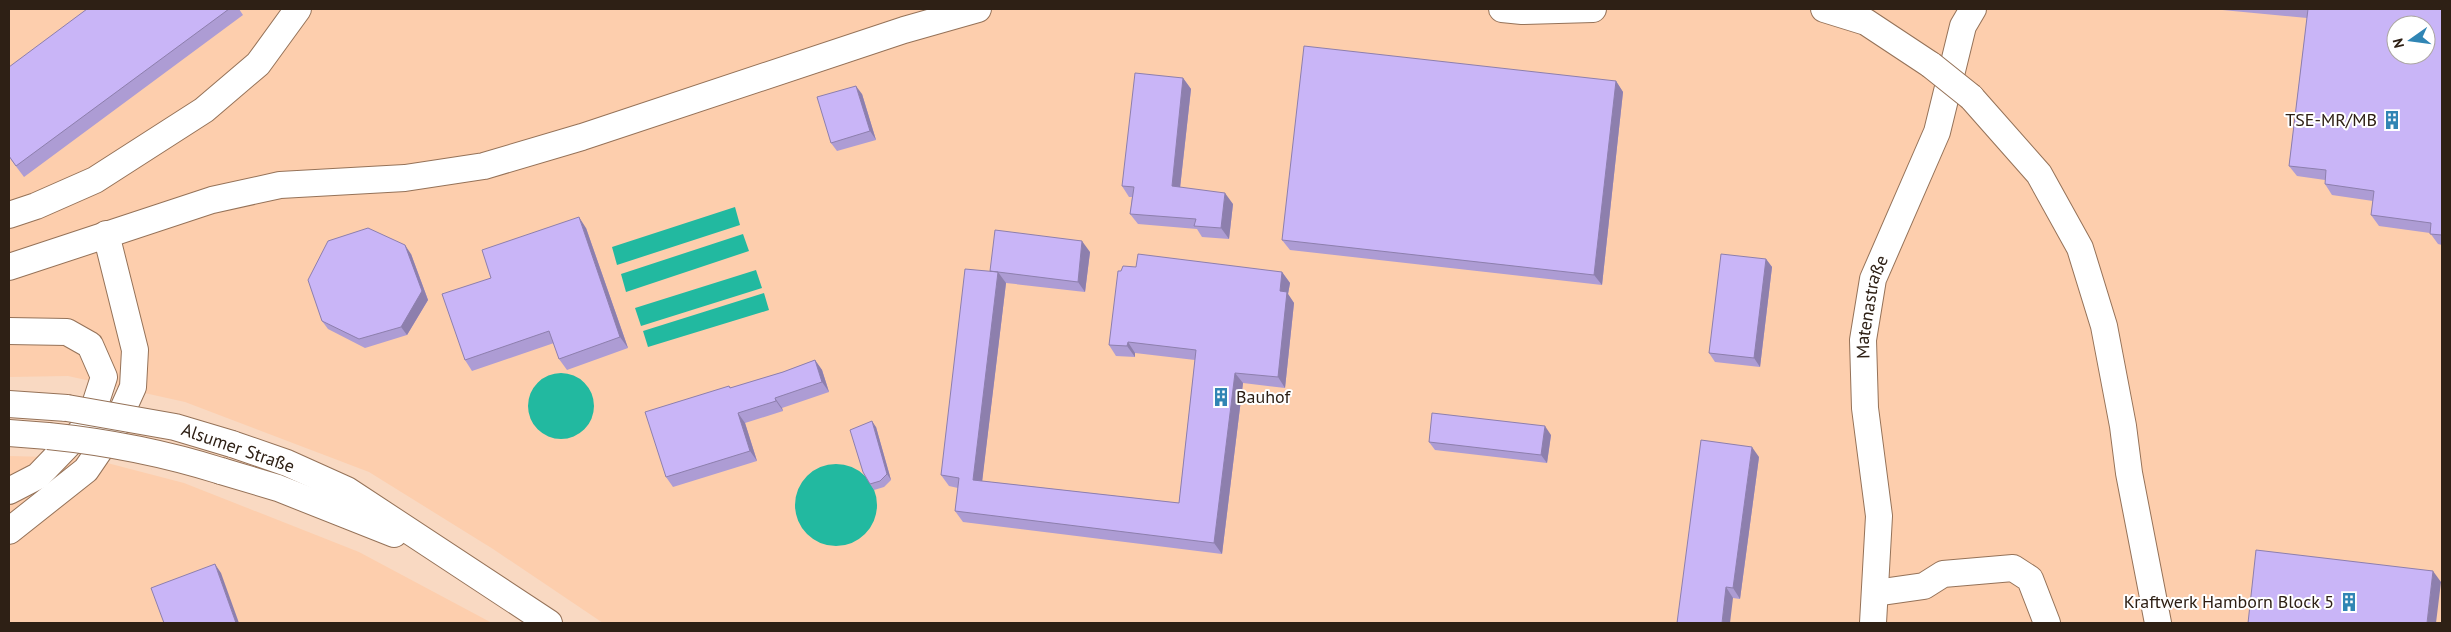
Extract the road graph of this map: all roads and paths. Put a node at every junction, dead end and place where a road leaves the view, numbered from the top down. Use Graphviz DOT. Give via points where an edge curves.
graph roads {
  1 [pos="298,9"];
  2 [pos="978,9"];
  3 [pos="1502,9"];
  4 [pos="1593,9"];
  5 [pos="1824,9"];
  6 [pos="1973,9"];
  7 [pos="1869,15"];
  8 [pos="9,215"];
  9 [pos="106,234"];
  10 [pos="9,267"];
  11 [pos="9,332"];
  12 [pos="9,404"];
  13 [pos="9,433"];
  14 [pos="9,491"];
  15 [pos="9,531"];
  16 [pos="446,555"];
  17 [pos="1875,593"];
  18 [pos="549,623"];
  19 [pos="1873,623"];
  20 [pos="2047,623"];
  21 [pos="2158,623"];
  1 -- 8 [label="street" via="258,64 204,110 95,180"];
  2 -- 9 [label="street" via="484,166 406,178 280,185 212,200"];
  3 -- 4 [label="street"];
  5 -- 7 [label="street"];
  6 -- 17 [label="street, Matenastraße" via="1963,26 1937,132 1873,279 1863,340 1865,408 1879,516"];
  7 -- 21 [label="street, bridge" via="1971,97 2039,174 2080,248 2104,326"];
  9 -- 10 [label="street"];
  9 -- 15 [label="street" via="135,350 133,387 114,429 86,470"];
  11 -- 14 [label="street" via="67,332 90,345 104,376 89,423 38,476"];
  12 -- 16 [label="street, Alsumer Straße, bridge" via="68,408 175,427 287,463 347,490"];
  13 -- 16 [label="street, Alsumer Straße, bridge" via="93,441 179,458 278,488"];
  16 -- 18 [label="street, Alsumer Straße"];
  17 -- 19 [label="street, Matenastraße"];
  17 -- 20 [label="street" via="1924,586 1943,574 2013,568 2030,580"];
}
